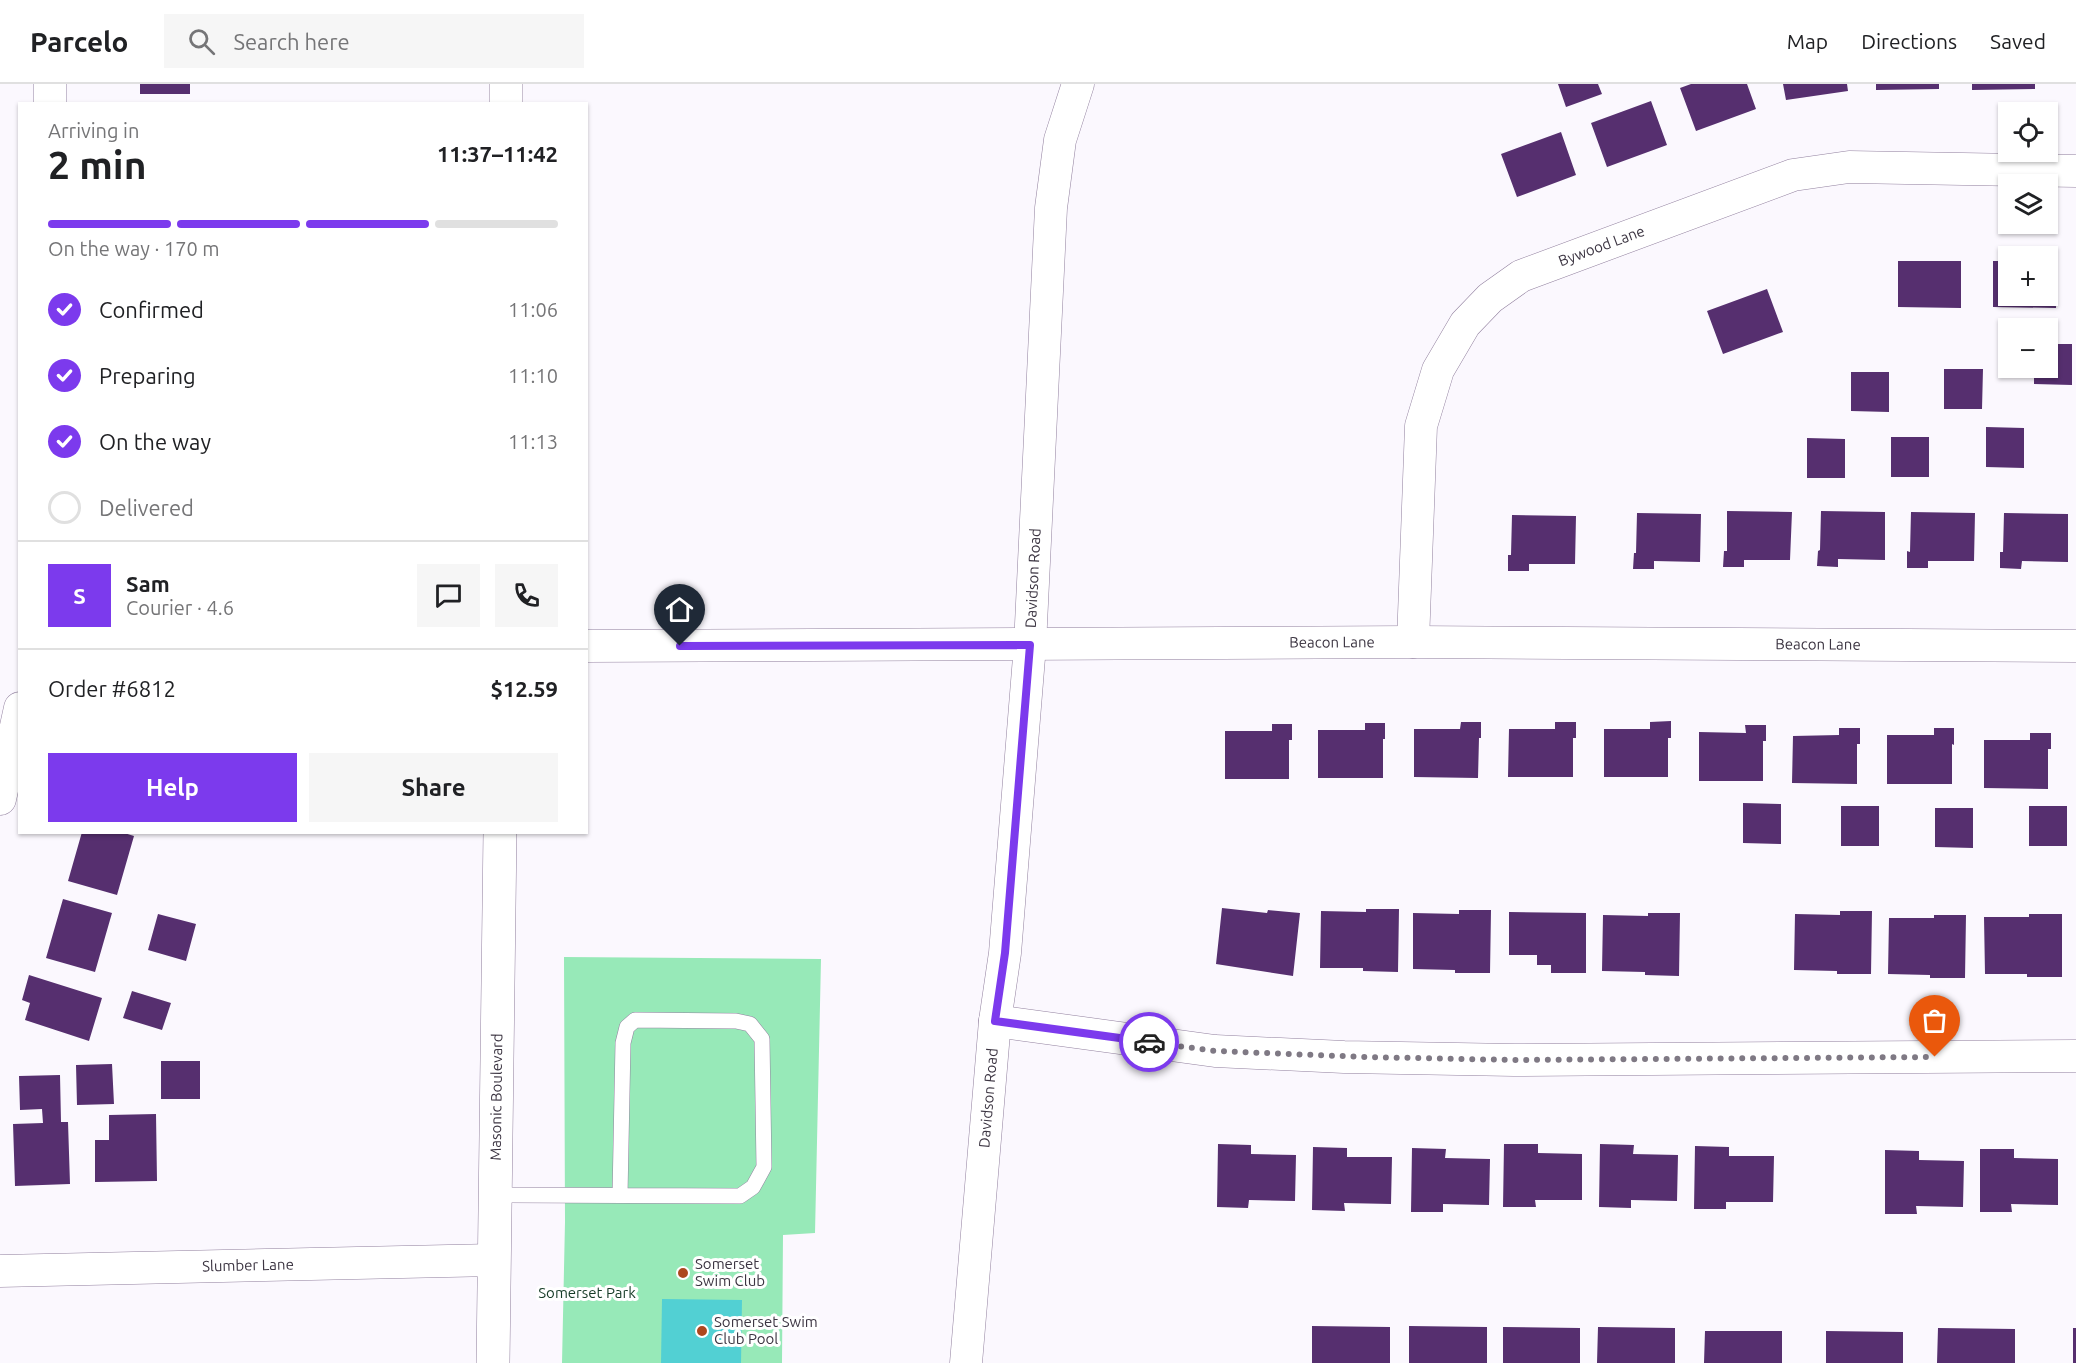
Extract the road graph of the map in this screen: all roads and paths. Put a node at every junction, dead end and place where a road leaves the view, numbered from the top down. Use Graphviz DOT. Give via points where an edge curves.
graph roads {
  1 [pos="50,84"];
  2 [pos="506,84"];
  3 [pos="1078,84"];
  4 [pos="50,102"];
  5 [pos="506,102"];
  6 [pos="2076,171"];
  7 [pos="1413,642"];
  8 [pos="1030,645"];
  9 [pos="2076,645"];
  10 [pos="588,646"];
  11 [pos="18,717"];
  12 [pos="0,799"];
  13 [pos="500,834"];
  14 [pos="995,1021"];
  15 [pos="2076,1056"];
  16 [pos="495,1194"];
  17 [pos="620,1196"];
  18 [pos="494,1260"];
  19 [pos="0,1271"];
  20 [pos="493,1363"];
  21 [pos="966,1363"];
  1 -- 4 [label="street"];
  2 -- 5 [label="street"];
  3 -- 8 [label="street, Davidson Road" via="1060,140 1051,208"];
  6 -- 7 [label="street, Bywood Lane" via="1849,167 1793,175 1521,276 1490,298 1465,324 1438,370 1421,426"];
  7 -- 8 [label="street, Beacon Lane"];
  7 -- 9 [label="street, Beacon Lane"];
  8 -- 10 [label="street, Beacon Lane"];
  8 -- 14 [label="street, Davidson Road" via="1005,953"];
  11 -- 12 [label="street"];
  13 -- 16 [label="street, Masonic Boulevard"];
  14 -- 15 [label="street" via="1215,1051 1344,1057 1514,1060"];
  14 -- 21 [label="street, Davidson Road"];
  16 -- 17 [label="lane"];
  16 -- 18 [label="street, Masonic Boulevard"];
  17 -- 17 [label="lane" via="740,1196 753,1187 764,1167 762,1039 750,1024 635,1020 627,1027 623,1042"];
  18 -- 19 [label="street, Slumber Lane"];
  18 -- 20 [label="street, Masonic Boulevard"];
}
